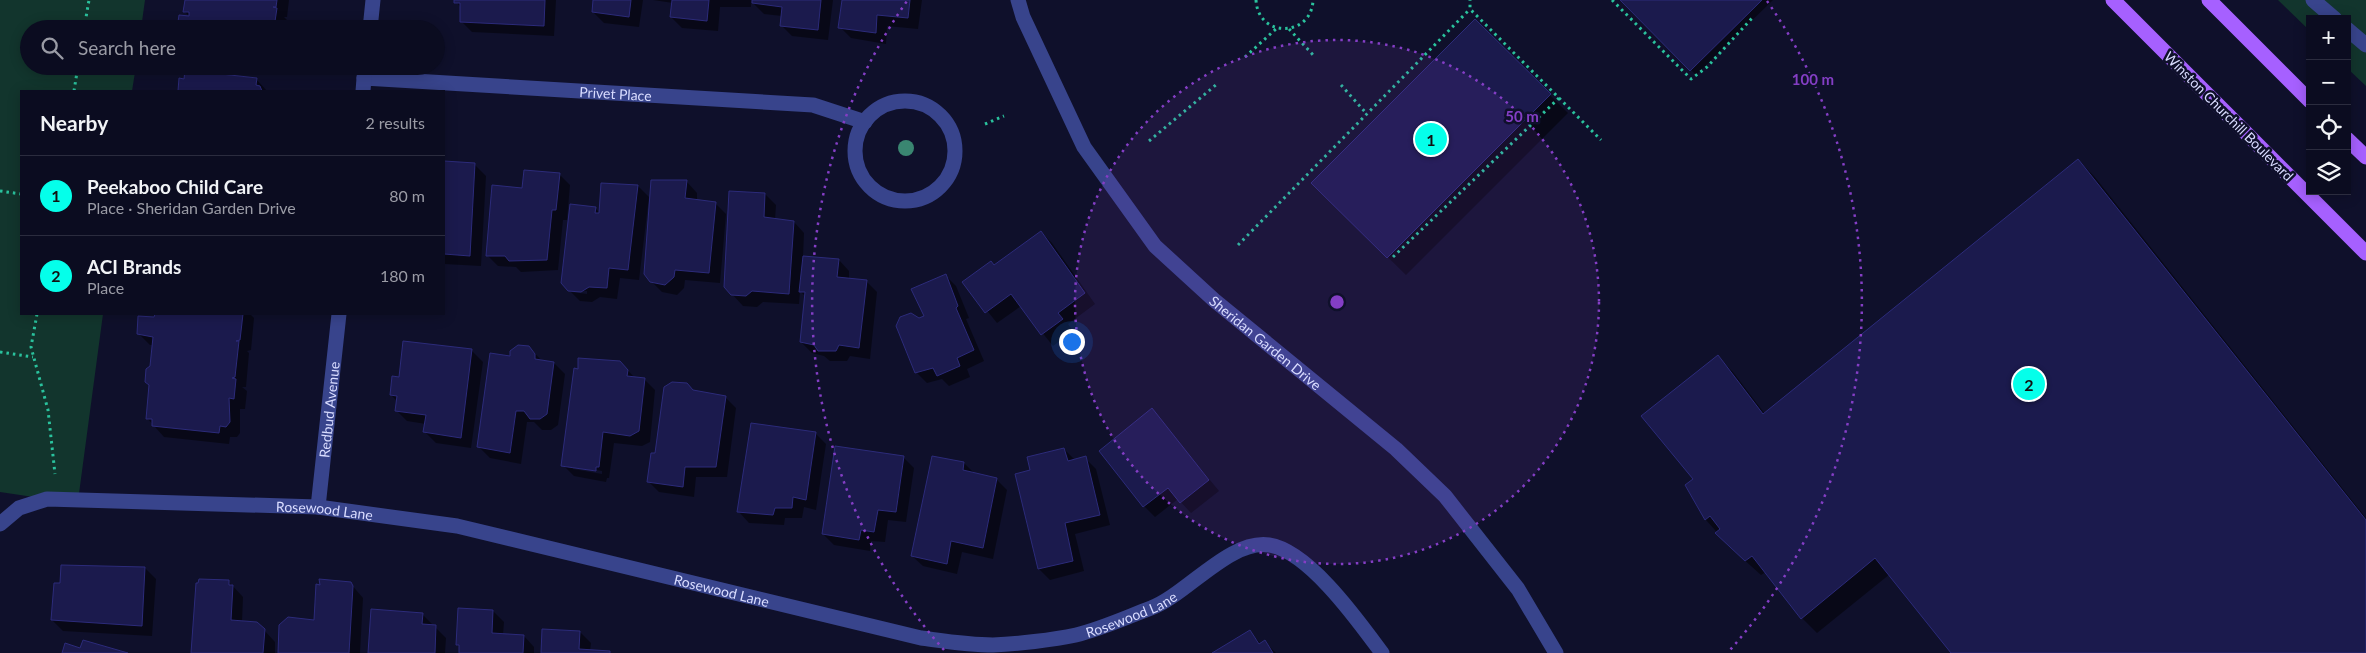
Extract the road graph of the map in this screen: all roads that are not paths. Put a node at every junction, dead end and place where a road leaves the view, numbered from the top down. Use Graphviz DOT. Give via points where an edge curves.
graph roads {
  1 [pos="373,0"];
  2 [pos="1018,0"];
  3 [pos="2113,0"];
  4 [pos="2209,0"];
  5 [pos="2313,0"];
  6 [pos="2330,15"];
  7 [pos="371,20"];
  8 [pos="2351,32"];
  9 [pos="2366,45"];
  10 [pos="364,78"];
  11 [pos="2306,97"];
  12 [pos="865,122"];
  13 [pos="2351,143"];
  14 [pos="2366,157"];
  15 [pos="2366,253"];
  16 [pos="339,315"];
  17 [pos="318,507"];
  18 [pos="0,524"];
  19 [pos="993,649"];
  20 [pos="1382,653"];
  21 [pos="1556,653"];
  1 -- 7 [label="street"];
  2 -- 21 [label="street, Sheridan Garden Drive" via="1084,147 1155,246 1221,306 1396,449 1444,496 1518,589"];
  3 -- 15 [label="main road, Winston Churchill Boulevard"];
  4 -- 11 [label="main road"];
  5 -- 6 [label="street"];
  8 -- 9 [label="street"];
  10 -- 12 [label="street, Privet Place" via="813,105"];
  12 -- 12 [label="street" via="876,110 891,103 908,101 924,104 949,126 955,142 950,174 940,187 910,201 894,200 879,193 867,183 855,153 857,137"];
  13 -- 14 [label="main road"];
  16 -- 17 [label="street, Redbud Avenue"];
  17 -- 18 [label="street, Rosewood Lane" via="47,499 19,508"];
  17 -- 19 [label="street, Rosewood Lane" via="457,526 921,638"];
  19 -- 20 [label="street, Rosewood Lane" via="1076,635 1154,607 1231,555 1252,546 1270,545 1296,555 1334,593"];
}
